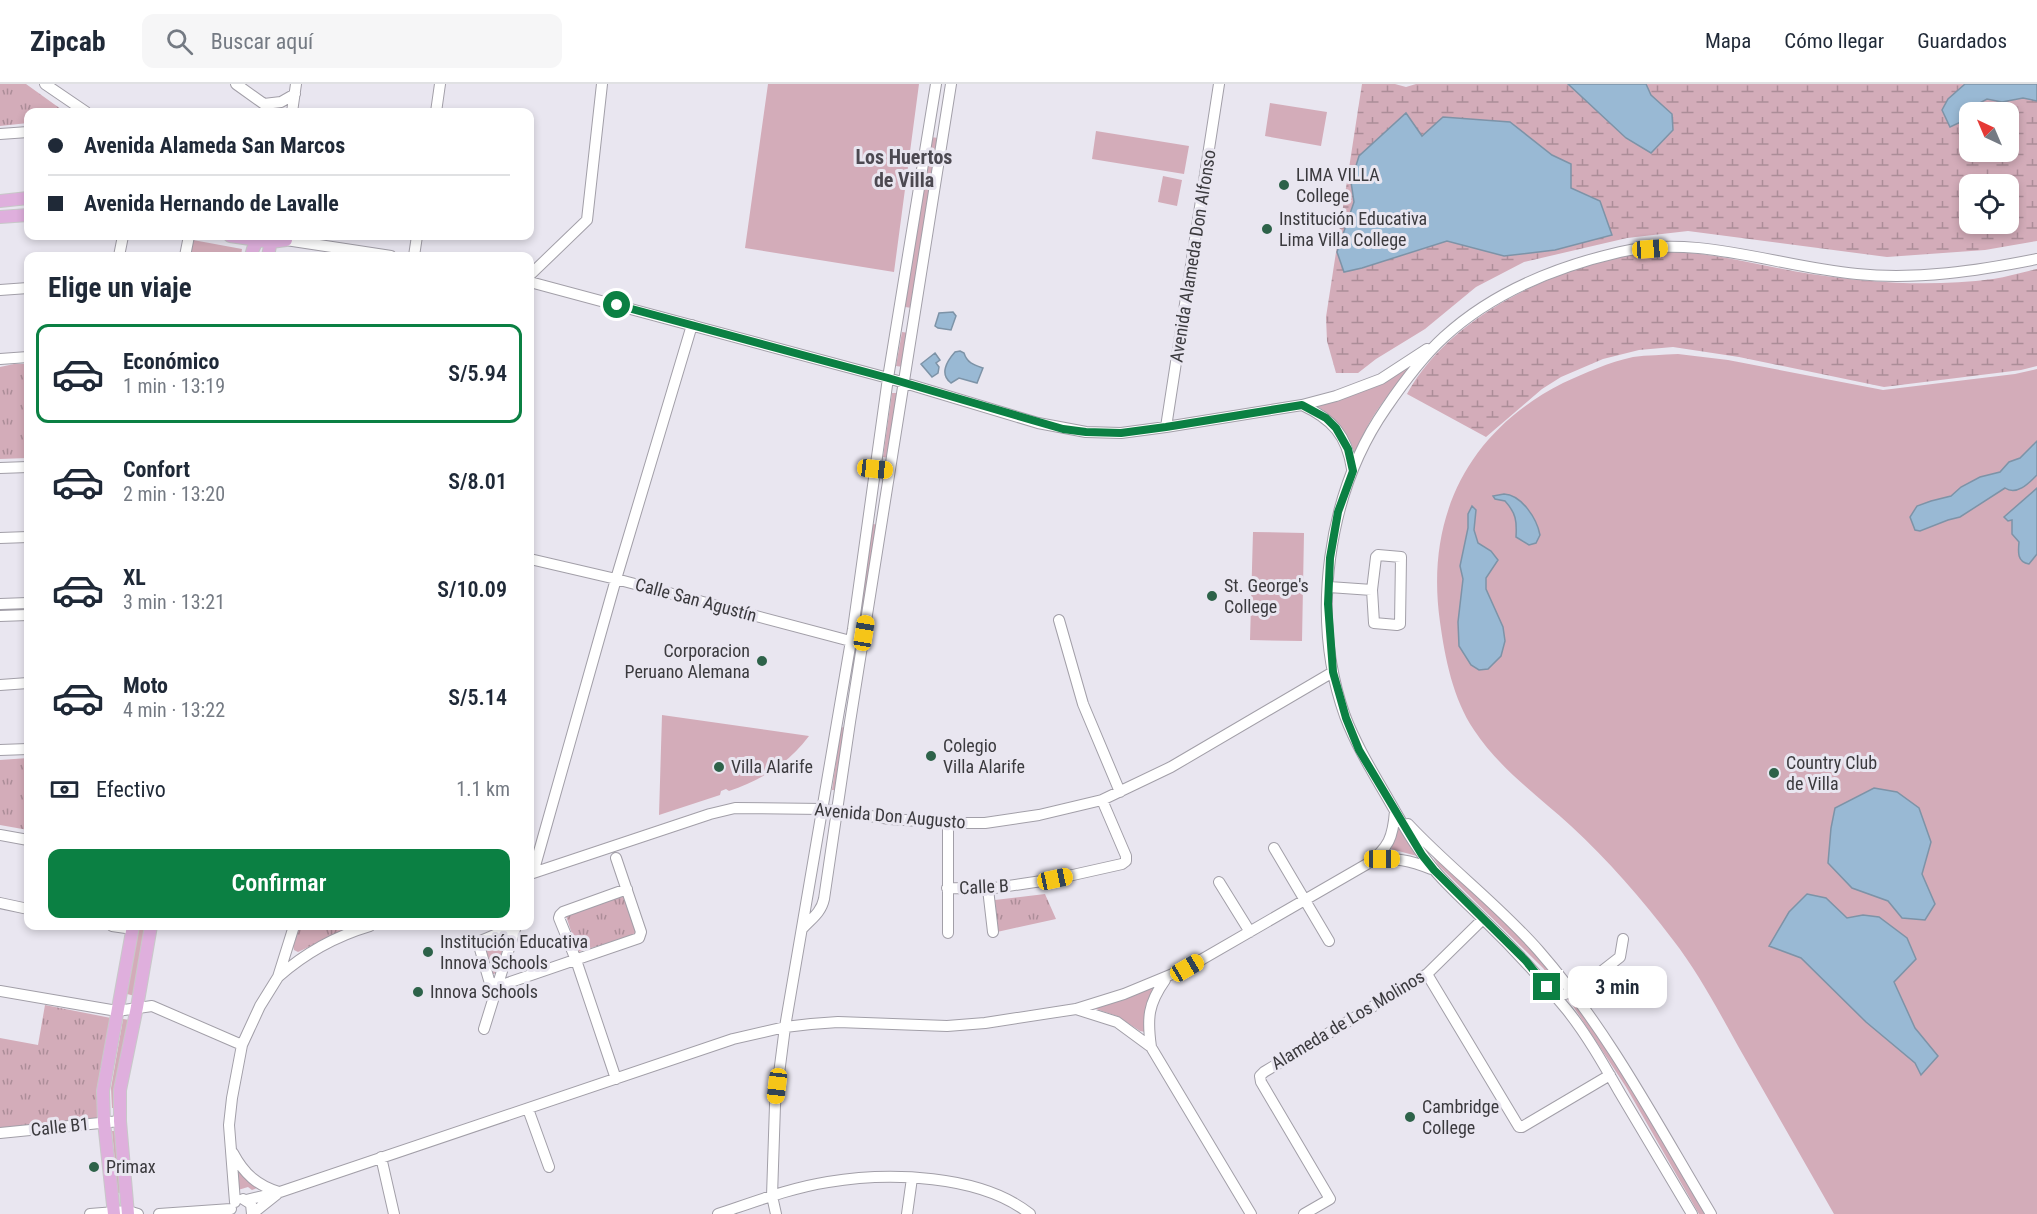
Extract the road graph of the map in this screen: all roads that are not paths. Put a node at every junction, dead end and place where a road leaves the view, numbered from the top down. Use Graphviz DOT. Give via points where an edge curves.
graph roads {
  1 [pos="45,84"];
  2 [pos="236,84"];
  3 [pos="440,84"];
  4 [pos="602,84"];
  5 [pos="936,84"];
  6 [pos="951,84"];
  7 [pos="1219,84"];
  8 [pos="295,89"];
  9 [pos="80,108"];
  10 [pos="267,108"];
  11 [pos="293,108"];
  12 [pos="437,108"];
  13 [pos="24,132"];
  14 [pos="0,134"];
  15 [pos="24,198"];
  16 [pos="0,201"];
  17 [pos="24,215"];
  18 [pos="0,217"];
  19 [pos="269,240"];
  20 [pos="284,240"];
  21 [pos="255,252"];
  22 [pos="364,252"];
  23 [pos="2037,260"];
  24 [pos="534,271"];
  25 [pos="534,283"];
  26 [pos="24,288"];
  27 [pos="0,290"];
  28 [pos="692,325"];
  29 [pos="1444,337"];
  30 [pos="24,357"];
  31 [pos="0,359"];
  32 [pos="888,378"];
  33 [pos="904,383"];
  34 [pos="1302,405"];
  35 [pos="1166,427"];
  36 [pos="24,467"];
  37 [pos="0,468"];
  38 [pos="875,469"];
  39 [pos="889,470"];
  40 [pos="1353,471"];
  41 [pos="869,511"];
  42 [pos="883,513"];
  43 [pos="24,537"];
  44 [pos="0,538"];
  45 [pos="534,560"];
  46 [pos="616,579"];
  47 [pos="1329,587"];
  48 [pos="1372,590"];
  49 [pos="24,603"];
  50 [pos="0,604"];
  51 [pos="24,615"];
  52 [pos="0,616"];
  53 [pos="1059,620"];
  54 [pos="850,641"];
  55 [pos="863,644"];
  56 [pos="1333,672"];
  57 [pos="24,683"];
  58 [pos="0,685"];
  59 [pos="839,710"];
  60 [pos="851,711"];
  61 [pos="24,749"];
  62 [pos="0,750"];
  63 [pos="1120,792"];
  64 [pos="1102,800"];
  65 [pos="823,809"];
  66 [pos="1395,810"];
  67 [pos="837,811"];
  68 [pos="948,823"];
  69 [pos="0,835"];
  70 [pos="24,839"];
  71 [pos="1274,848"];
  72 [pos="616,858"];
  73 [pos="534,863"];
  74 [pos="1367,864"];
  75 [pos="1434,870"];
  76 [pos="534,872"];
  77 [pos="1219,882"];
  78 [pos="947,888"];
  79 [pos="627,889"];
  80 [pos="988,889"];
  81 [pos="1304,900"];
  82 [pos="0,903"];
  83 [pos="24,908"];
  84 [pos="1483,919"];
  85 [pos="802,929"];
  86 [pos="132,930"];
  87 [pos="150,930"];
  88 [pos="293,930"];
  89 [pos="354,930"];
  90 [pos="506,930"];
  91 [pos="515,930"];
  92 [pos="993,932"];
  93 [pos="1250,932"];
  94 [pos="948,933"];
  95 [pos="1623,939"];
  96 [pos="1329,941"];
  97 [pos="576,960"];
  98 [pos="1427,974"];
  99 [pos="278,977"];
  100 [pos="1166,979"];
  101 [pos="496,987"];
  102 [pos="1571,990"];
  103 [pos="0,991"];
  104 [pos="1558,1000"];
  105 [pos="137,1007"];
  106 [pos="1076,1009"];
  107 [pos="117,1011"];
  108 [pos="785,1027"];
  109 [pos="484,1029"];
  110 [pos="242,1045"];
  111 [pos="1151,1047"];
  112 [pos="1610,1075"];
  113 [pos="616,1079"];
  114 [pos="528,1109"];
  115 [pos="120,1121"];
  116 [pos="104,1122"];
  117 [pos="0,1133"];
  118 [pos="231,1148"];
  119 [pos="381,1157"];
  120 [pos="549,1167"];
  121 [pos="912,1178"];
  122 [pos="280,1192"];
  123 [pos="772,1196"];
  124 [pos="236,1206"];
  125 [pos="114,1213"];
  126 [pos="131,1213"];
  127 [pos="90,1214"];
  128 [pos="159,1214"];
  129 [pos="252,1214"];
  130 [pos="394,1214"];
  131 [pos="718,1214"];
  132 [pos="776,1214"];
  133 [pos="907,1214"];
  134 [pos="1030,1214"];
  135 [pos="1251,1214"];
  136 [pos="1304,1214"];
  137 [pos="1692,1214"];
  138 [pos="1711,1214"];
  1 -- 9 [label="street"];
  2 -- 10 [label="street"];
  3 -- 12 [label="street"];
  4 -- 24 [label="street" via="587,220"];
  5 -- 32 [label="street"];
  6 -- 33 [label="street"];
  7 -- 35 [label="street, Avenida Alameda Don Alfonso"];
  8 -- 10 [label="street"];
  8 -- 11 [label="street"];
  13 -- 14 [label="street"];
  15 -- 16 [label="main road"];
  17 -- 18 [label="main road"];
  19 -- 21 [label="main road"];
  20 -- 22 [label="street"];
  23 -- 29 [label="street" via="1896,277 1821,270 1715,250 1627,250 1587,260 1521,285"];
  25 -- 28 [label="street"];
  26 -- 27 [label="street"];
  28 -- 32 [label="street"];
  28 -- 46 [label="street"];
  29 -- 34 [label="street" via="1381,379"];
  29 -- 40 [label="street" via="1379,418"];
  30 -- 31 [label="street"];
  32 -- 33 [label="street"];
  32 -- 38 [label="street"];
  33 -- 35 [label="street" via="1063,429 1121,433"];
  33 -- 39 [label="street"];
  34 -- 35 [label="street"];
  34 -- 40 [label="street" via="1336,428 1348,449"];
  36 -- 37 [label="street"];
  38 -- 39 [label="street"];
  38 -- 41 [label="street"];
  39 -- 42 [label="street"];
  40 -- 47 [label="street" via="1338,512"];
  41 -- 42 [label="street"];
  41 -- 54 [label="street"];
  42 -- 55 [label="street"];
  43 -- 44 [label="street"];
  45 -- 46 [label="street, Calle San Agustín"];
  46 -- 54 [label="street, Calle San Agustín"];
  46 -- 73 [label="street"];
  47 -- 48 [label="street"];
  47 -- 56 [label="street"];
  48 -- 48 [label="street" via="1376,557 1401,557 1400,624 1374,624"];
  49 -- 50 [label="street"];
  51 -- 52 [label="street"];
  53 -- 63 [label="street" via="1083,704"];
  54 -- 55 [label="street, Calle San Agustín"];
  54 -- 59 [label="street"];
  55 -- 60 [label="street"];
  56 -- 63 [label="street, Avenida Don Augusto" via="1172,767"];
  56 -- 66 [label="street" via="1359,750"];
  57 -- 58 [label="street"];
  59 -- 60 [label="street"];
  59 -- 65 [label="street"];
  60 -- 67 [label="street"];
  61 -- 62 [label="street"];
  63 -- 64 [label="street, Avenida Don Augusto"];
  64 -- 68 [label="street, Avenida Don Augusto" via="1039,815 985,823"];
  64 -- 80 [label="street, Calle B" via="1126,861 1055,879"];
  65 -- 67 [label="street, Avenida Don Augusto"];
  65 -- 76 [label="street, Avenida Don Augusto" via="735,808"];
  65 -- 85 [label="street"];
  66 -- 74 [label="street" via="1388,843"];
  66 -- 75 [label="street"];
  66 -- 102 [label="street" via="1495,906"];
  67 -- 68 [label="street, Avenida Don Augusto"];
  67 -- 85 [label="street" via="822,907"];
  68 -- 78 [label="street"];
  69 -- 70 [label="street"];
  71 -- 81 [label="street"];
  72 -- 79 [label="street"];
  74 -- 75 [label="street" via="1400,859"];
  74 -- 81 [label="street"];
  75 -- 84 [label="street"];
  77 -- 93 [label="street"];
  78 -- 80 [label="street, Calle B"];
  78 -- 94 [label="street"];
  79 -- 97 [label="street" via="641,932 639,938"];
  79 -- 97 [label="street" via="560,915"];
  80 -- 92 [label="street"];
  81 -- 93 [label="street"];
  81 -- 96 [label="street"];
  82 -- 83 [label="street"];
  84 -- 98 [label="street, Alameda de Los Molinos"];
  84 -- 104 [label="street" via="1526,961"];
  85 -- 108 [label="street"];
  86 -- 107 [label="main road"];
  87 -- 105 [label="main road"];
  88 -- 99 [label="street"];
  89 -- 99 [label="street" via="306,955"];
  90 -- 101 [label="street" via="478,942 489,980"];
  91 -- 101 [label="street"];
  93 -- 100 [label="street"];
  95 -- 102 [label="street" via="1620,957"];
  97 -- 101 [label="street"];
  97 -- 113 [label="street"];
  98 -- 112 [label="street" via="1519,1127"];
  98 -- 136 [label="street, Alameda de Los Molinos" via="1260,1077 1326,1201"];
  99 -- 110 [label="street"];
  100 -- 106 [label="street"];
  100 -- 111 [label="street" via="1150,1008"];
  101 -- 109 [label="street"];
  102 -- 104 [label="street"];
  102 -- 138 [label="street" via="1615,1051"];
  103 -- 107 [label="street"];
  104 -- 112 [label="street"];
  105 -- 107 [label="street"];
  105 -- 110 [label="street" via="152,1006"];
  105 -- 115 [label="main road" via="120,1090"];
  106 -- 108 [label="street" via="947,1026 838,1022"];
  106 -- 111 [label="street" via="1117,1022"];
  107 -- 116 [label="main road" via="103,1091"];
  108 -- 113 [label="street" via="733,1039"];
  108 -- 123 [label="street" via="775,1105"];
  110 -- 118 [label="street" via="229,1125"];
  111 -- 135 [label="street"];
  112 -- 137 [label="street"];
  113 -- 114 [label="street"];
  114 -- 119 [label="street"];
  114 -- 120 [label="street"];
  115 -- 116 [label="street, Calle B1"];
  115 -- 126 [label="main road"];
  116 -- 117 [label="street, Calle B1"];
  116 -- 125 [label="main road"];
  118 -- 122 [label="street" via="254,1181"];
  118 -- 124 [label="street"];
  119 -- 122 [label="street"];
  119 -- 130 [label="street"];
  121 -- 123 [label="street" via="829,1182"];
  121 -- 133 [label="street"];
  121 -- 134 [label="street" via="950,1181 989,1192 1018,1204"];
  122 -- 124 [label="street"];
  122 -- 129 [label="street"];
  123 -- 131 [label="street"];
  123 -- 132 [label="street"];
  124 -- 128 [label="street"];
  124 -- 129 [label="street" via="251,1204"];
  125 -- 126 [label="street"];
  125 -- 127 [label="street"];
}
